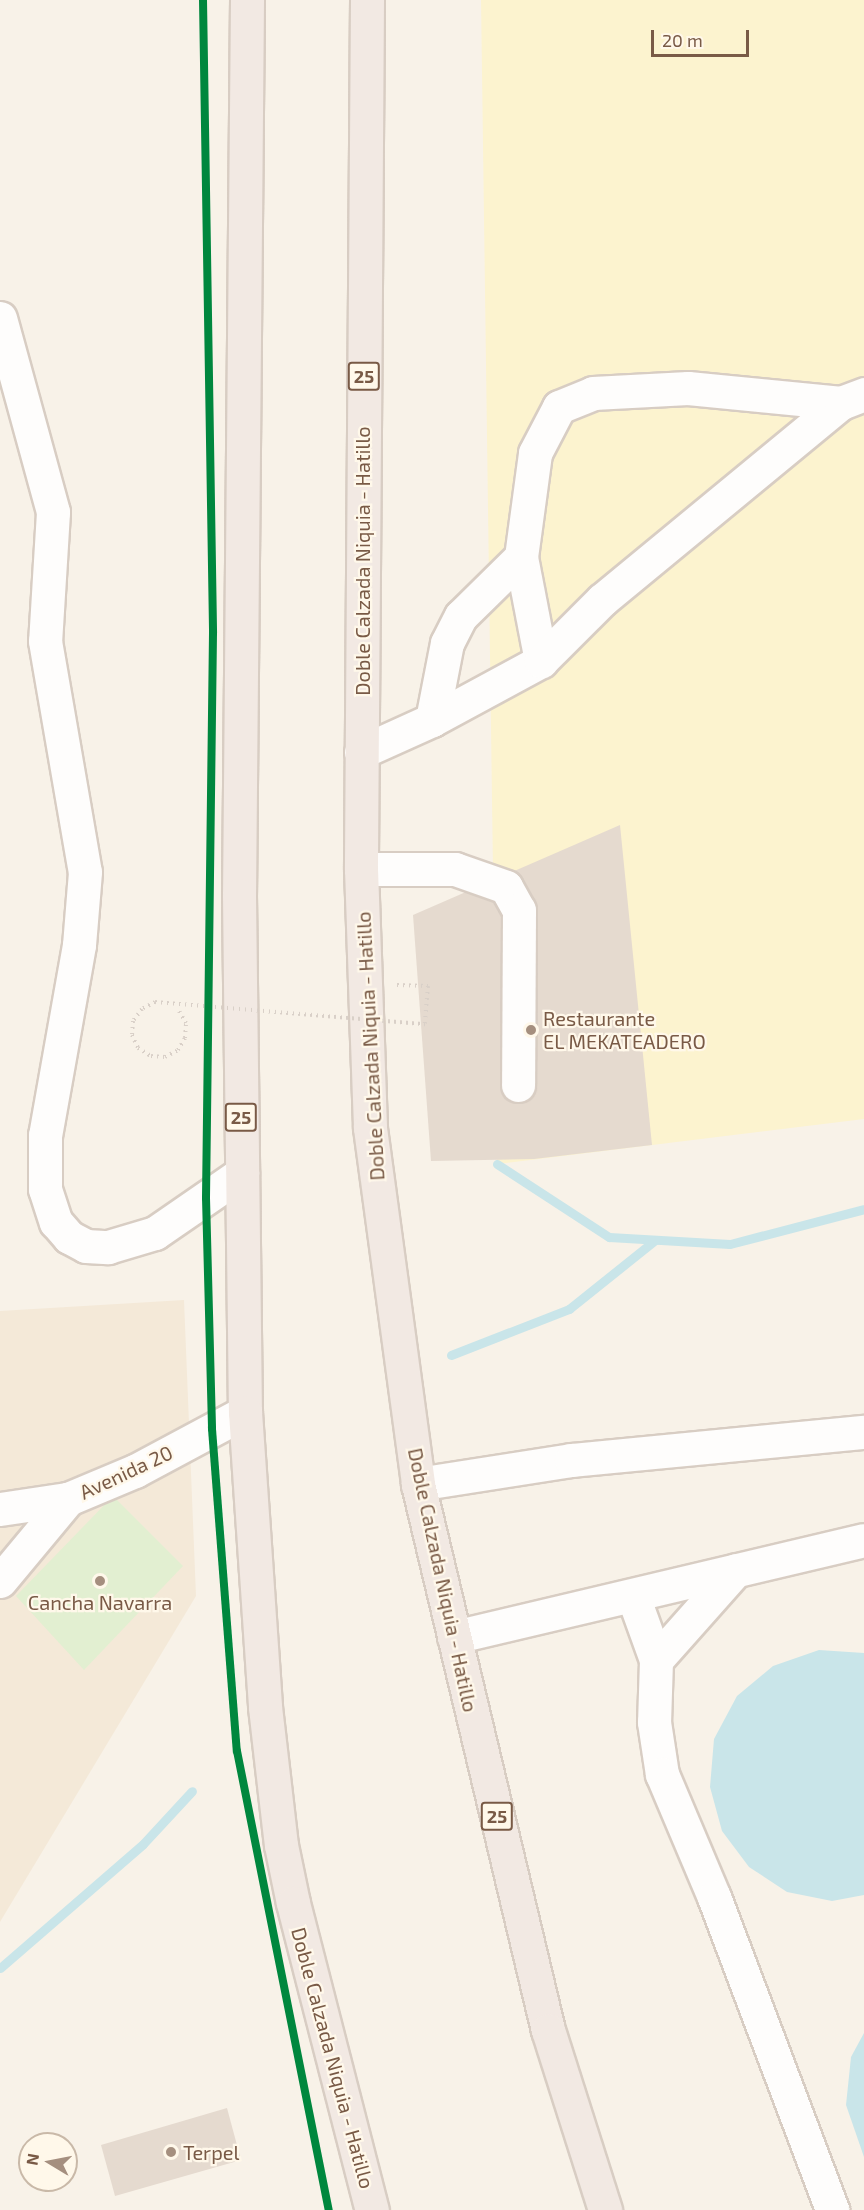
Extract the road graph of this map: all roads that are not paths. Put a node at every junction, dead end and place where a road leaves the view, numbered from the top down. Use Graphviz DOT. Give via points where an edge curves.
graph roads {
  1 [pos="247,0"];
  2 [pos="367,0"];
  3 [pos="0,318"];
  4 [pos="11,392"];
  5 [pos="852,398"];
  6 [pos="521,557"];
  7 [pos="541,661"];
  8 [pos="432,720"];
  9 [pos="361,752"];
  10 [pos="361,869"];
  11 [pos="518,1085"];
  12 [pos="242,1173"];
  13 [pos="245,1412"];
  14 [pos="864,1432"];
  15 [pos="418,1484"];
  16 [pos="68,1499"];
  17 [pos="0,1509"];
  18 [pos="864,1540"];
  19 [pos="736,1570"];
  20 [pos="0,1581"];
  21 [pos="633,1596"];
  22 [pos="454,1637"];
  23 [pos="656,1660"];
  24 [pos="372,2210"];
  25 [pos="605,2210"];
  26 [pos="832,2210"];
  1 -- 12 [label="highway, Doble Calzada Niquia - Hatillo / 25" via="239,883"];
  2 -- 9 [label="highway, Doble Calzada Niquia - Hatillo / 25"];
  3 -- 4 [label="street"];
  4 -- 12 [label="street" via="53,512 45,641 85,872 79,945 45,1135 45,1190 56,1222 69,1237 86,1246 108,1247 155,1233"];
  5 -- 6 [label="street" via="688,388 593,393 559,407 535,453"];
  5 -- 7 [label="street" via="602,600"];
  6 -- 7 [label="street"];
  6 -- 8 [label="street" via="462,616 447,644"];
  7 -- 8 [label="street"];
  8 -- 9 [label="street"];
  9 -- 10 [label="highway, Doble Calzada Niquia - Hatillo / 25"];
  10 -- 11 [label="street" via="455,869 506,887 519,910"];
  10 -- 15 [label="highway, Doble Calzada Niquia - Hatillo / 25" via="370,1128"];
  12 -- 13 [label="highway, Doble Calzada Niquia - Hatillo / 25"];
  13 -- 16 [label="street, Avenida 20" via="135,1471"];
  13 -- 24 [label="highway, Doble Calzada Niquia - Hatillo / 25" via="265,1707 281,1845"];
  14 -- 15 [label="street" via="572,1460"];
  15 -- 22 [label="highway, Doble Calzada Niquia - Hatillo / 25"];
  16 -- 17 [label="street, Avenida 20"];
  16 -- 20 [label="street"];
  18 -- 19 [label="street"];
  19 -- 21 [label="street"];
  19 -- 23 [label="street"];
  21 -- 22 [label="street"];
  21 -- 23 [label="street"];
  22 -- 25 [label="highway, Doble Calzada Niquia - Hatillo / 25" via="548,2030"];
  23 -- 26 [label="street" via="654,1722 662,1774 714,1897"];
}
